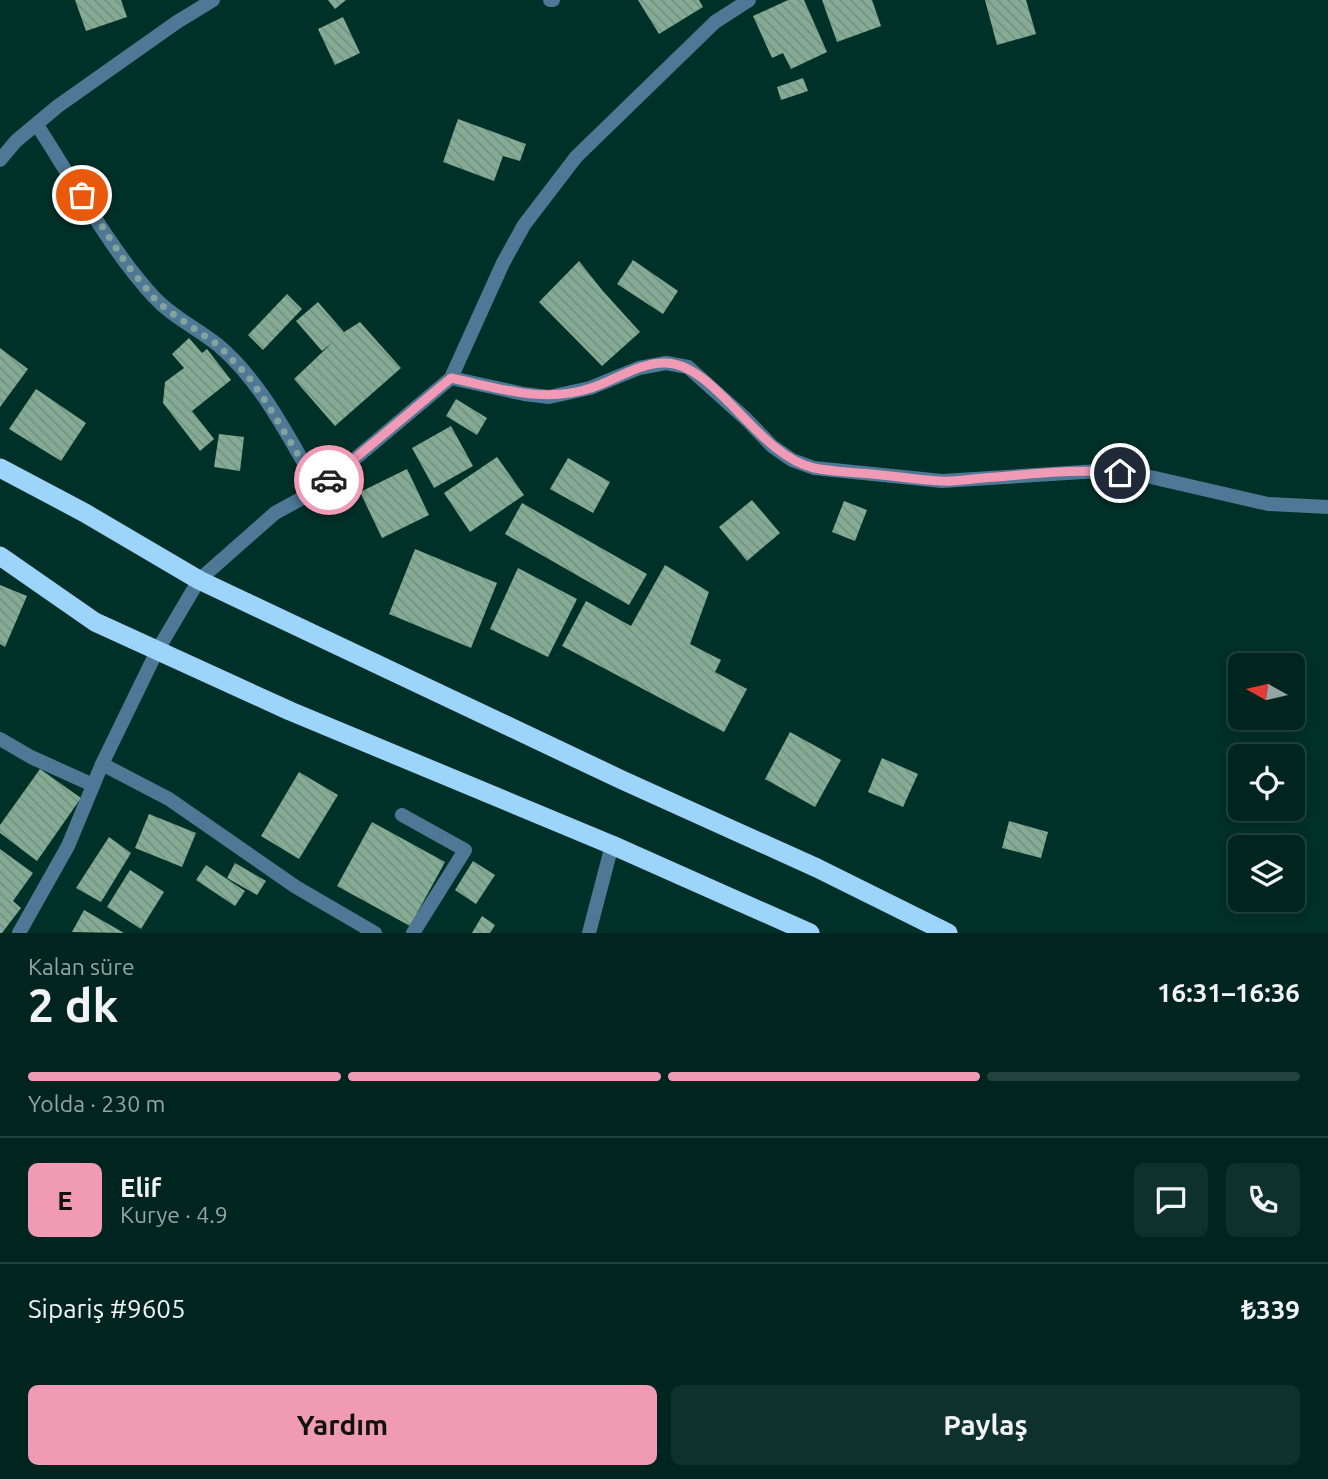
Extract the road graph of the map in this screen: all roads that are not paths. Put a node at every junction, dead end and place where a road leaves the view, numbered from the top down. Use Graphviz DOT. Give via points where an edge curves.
graph roads {
  1 [pos="213,0"];
  2 [pos="749,0"];
  3 [pos="37,125"];
  4 [pos="0,160"];
  5 [pos="451,378"];
  6 [pos="0,468"];
  7 [pos="319,489"];
  8 [pos="1328,507"];
  9 [pos="0,556"];
  10 [pos="199,580"];
  11 [pos="158,651"];
  12 [pos="0,739"];
  13 [pos="102,764"];
  14 [pos="93,785"];
  15 [pos="402,816"];
  16 [pos="612,845"];
  17 [pos="19,933"];
  18 [pos="375,933"];
  19 [pos="413,933"];
  20 [pos="589,933"];
  21 [pos="810,933"];
  22 [pos="948,933"];
  1 -- 3 [label="street"];
  2 -- 5 [label="street" via="715,22 576,156 524,225"];
  3 -- 4 [label="street"];
  3 -- 7 [label="street" via="127,265 166,309 218,345 248,376"];
  5 -- 7 [label="street"];
  5 -- 8 [label="street" via="548,397 666,363 688,368 772,446 814,468 942,481 1099,471 1142,475 1268,504"];
  6 -- 10 [label="highway"];
  7 -- 10 [label="street" via="275,513"];
  9 -- 11 [label="highway" via="95,622"];
  10 -- 11 [label="street"];
  10 -- 22 [label="highway"];
  11 -- 13 [label="street"];
  11 -- 16 [label="highway"];
  12 -- 14 [label="street"];
  13 -- 14 [label="street"];
  13 -- 18 [label="street" via="169,799 296,887"];
  14 -- 17 [label="street" via="68,846"];
  15 -- 19 [label="street" via="465,850"];
  16 -- 20 [label="street"];
  16 -- 21 [label="highway"];
}
